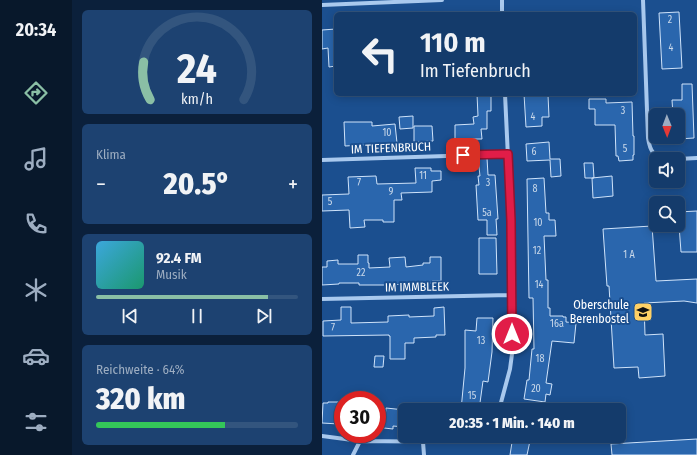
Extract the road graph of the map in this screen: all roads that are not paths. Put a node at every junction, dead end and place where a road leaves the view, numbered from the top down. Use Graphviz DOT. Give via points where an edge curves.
graph roads {
  1 [pos="442,0"];
  2 [pos="502,0"];
  3 [pos="643,2"];
  4 [pos="322,5"];
  5 [pos="502,12"];
  6 [pos="505,96"];
  7 [pos="652,152"];
  8 [pos="508,154"];
  9 [pos="697,158"];
  10 [pos="685,159"];
  11 [pos="322,160"];
  12 [pos="512,295"];
  13 [pos="322,299"];
  14 [pos="501,403"];
  15 [pos="322,436"];
  16 [pos="334,438"];
  17 [pos="386,441"];
  18 [pos="398,442"];
  19 [pos="359,443"];
  20 [pos="423,443"];
  21 [pos="353,455"];
  22 [pos="424,455"];
  1 -- 4 [label="street"];
  2 -- 5 [label="street"];
  3 -- 7 [label="street" via="648,138"];
  6 -- 8 [label="street"];
  8 -- 11 [label="street, IM TIEFENBRUCH"];
  8 -- 12 [label="street"];
  9 -- 10 [label="street"];
  12 -- 13 [label="street, IM IMMBLEEK"];
  12 -- 14 [label="street" via="512,354"];
  15 -- 16 [label="street"];
  17 -- 18 [label="street"];
  19 -- 21 [label="street"];
  20 -- 22 [label="street"];
}
